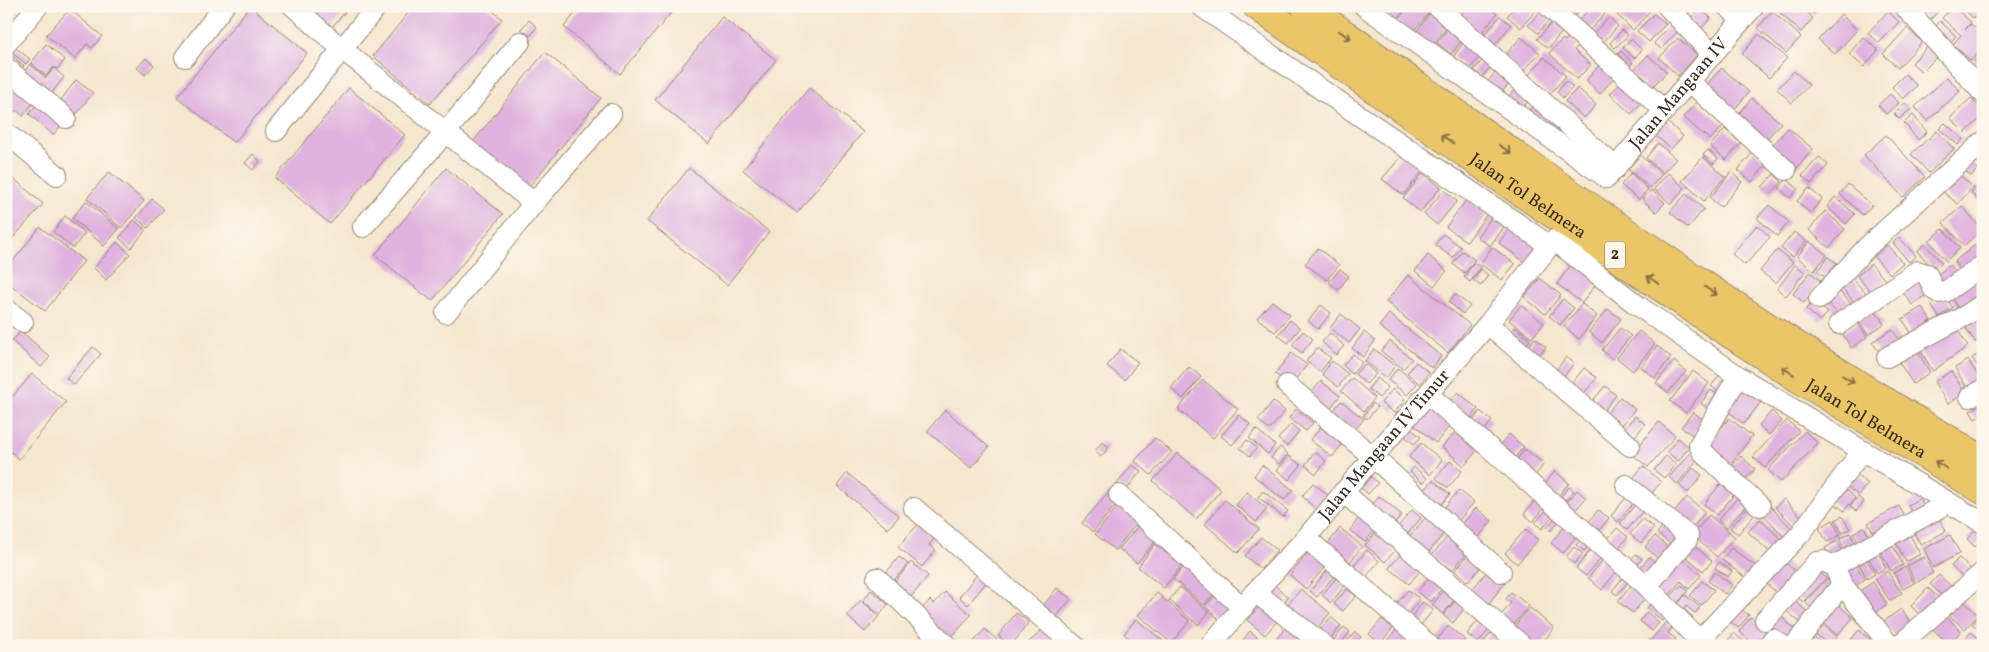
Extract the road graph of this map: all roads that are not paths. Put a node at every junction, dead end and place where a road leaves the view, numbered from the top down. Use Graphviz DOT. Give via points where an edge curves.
graph roads {
  1 [pos="38,6"];
  2 [pos="224,6"];
  3 [pos="293,6"];
  4 [pos="378,6"];
  5 [pos="1200,6"];
  6 [pos="1257,6"];
  7 [pos="1305,6"];
  8 [pos="1364,6"];
  9 [pos="1437,6"];
  10 [pos="1548,6"];
  11 [pos="1667,6"];
  12 [pos="1727,6"];
  13 [pos="1904,6"];
  14 [pos="1748,13"];
  15 [pos="520,42"];
  16 [pos="6,44"];
  17 [pos="342,49"];
  18 [pos="1713,55"];
  19 [pos="185,57"];
  20 [pos="6,68"];
  21 [pos="1690,82"];
  22 [pos="1983,93"];
  23 [pos="1665,111"];
  24 [pos="611,114"];
  25 [pos="66,118"];
  26 [pos="276,131"];
  27 [pos="446,132"];
  28 [pos="6,133"];
  29 [pos="1983,142"];
  30 [pos="1786,170"];
  31 [pos="56,175"];
  32 [pos="1609,176"];
  33 [pos="534,203"];
  34 [pos="363,227"];
  35 [pos="1552,243"];
  36 [pos="1983,265"];
  37 [pos="1819,299"];
  38 [pos="1983,304"];
  39 [pos="6,309"];
  40 [pos="446,313"];
  41 [pos="23,322"];
  42 [pos="1488,324"];
  43 [pos="1840,324"];
  44 [pos="1887,357"];
  45 [pos="1738,376"];
  46 [pos="1287,385"];
  47 [pos="1428,394"];
  48 [pos="1630,446"];
  49 [pos="1862,451"];
  50 [pos="1373,457"];
  51 [pos="1983,460"];
  52 [pos="1626,485"];
  53 [pos="1983,490"];
  54 [pos="1343,492"];
  55 [pos="1119,495"];
  56 [pos="1948,503"];
  57 [pos="1760,506"];
  58 [pos="914,508"];
  59 [pos="1983,523"];
  60 [pos="1306,538"];
  61 [pos="1834,566"];
  62 [pos="1501,572"];
  63 [pos="1983,572"];
  64 [pos="877,578"];
  65 [pos="1842,584"];
  66 [pos="1646,586"];
  67 [pos="1255,592"];
  68 [pos="1243,608"];
  69 [pos="1765,620"];
  70 [pos="1702,643"];
  71 [pos="1212,645"];
  72 [pos="947,646"];
  73 [pos="1075,646"];
  74 [pos="1325,646"];
  75 [pos="1430,646"];
  76 [pos="1523,646"];
  77 [pos="1768,646"];
  78 [pos="1783,646"];
  79 [pos="1794,646"];
  80 [pos="1890,646"];
  81 [pos="1898,646"];
  1 -- 16 [label="street"];
  2 -- 19 [label="street"];
  3 -- 17 [label="street"];
  4 -- 17 [label="street"];
  5 -- 35 [label="street" via="1363,120"];
  53 -- 6 [label="highway, Jalan Tol Belmera / 2, one-way" via="1720,327 1512,186"];
  7 -- 51 [label="highway, Jalan Tol Belmera / 2, one-way" via="1589,208 1738,309"];
  8 -- 32 [label="street"];
  9 -- 32 [label="street"];
  10 -- 23 [label="street"];
  11 -- 18 [label="street"];
  12 -- 14 [label="street"];
  13 -- 22 [label="street"];
  14 -- 18 [label="street, Jalan Mangaan IV"];
  15 -- 27 [label="street"];
  17 -- 26 [label="street"];
  17 -- 27 [label="street"];
  18 -- 21 [label="street, Jalan Mangaan IV"];
  20 -- 25 [label="street"];
  21 -- 23 [label="street, Jalan Mangaan IV"];
  21 -- 30 [label="street"];
  23 -- 32 [label="street, Jalan Mangaan IV"];
  24 -- 33 [label="street"];
  27 -- 33 [label="street"];
  27 -- 34 [label="street"];
  28 -- 31 [label="street"];
  29 -- 37 [label="street" via="1868,246"];
  33 -- 40 [label="street"];
  35 -- 42 [label="street, Jalan Mangaan IV Timur"];
  35 -- 45 [label="street"];
  36 -- 43 [label="street" via="1946,292 1939,293 1934,290 1927,274 1917,271"];
  38 -- 44 [label="street"];
  39 -- 41 [label="street"];
  42 -- 47 [label="street, Jalan Mangaan IV Timur"];
  42 -- 48 [label="street"];
  45 -- 49 [label="street"];
  45 -- 57 [label="street" via="1699,445"];
  46 -- 50 [label="street"];
  47 -- 50 [label="street, Jalan Mangaan IV Timur"];
  47 -- 66 [label="street"];
  49 -- 56 [label="street"];
  49 -- 70 [label="street" via="1801,533"];
  50 -- 54 [label="street, Jalan Mangaan IV Timur"];
  50 -- 62 [label="street"];
  52 -- 66 [label="street" via="1688,536"];
  54 -- 60 [label="street, Jalan Mangaan IV Timur"];
  54 -- 76 [label="street"];
  55 -- 68 [label="street"];
  56 -- 59 [label="street"];
  56 -- 61 [label="street"];
  58 -- 73 [label="street"];
  60 -- 67 [label="street, Jalan Mangaan IV Timur"];
  60 -- 75 [label="street"];
  61 -- 65 [label="street"];
  61 -- 69 [label="street" via="1822,560 1817,562"];
  63 -- 81 [label="street"];
  64 -- 72 [label="street"];
  65 -- 79 [label="street"];
  65 -- 80 [label="street"];
  66 -- 70 [label="street"];
  67 -- 68 [label="street, Jalan Mangaan IV Timur"];
  67 -- 74 [label="street"];
  68 -- 71 [label="street, Jalan Mangaan IV Timur"];
  77 -- 78 [label="street" via="1773,639"];
}
